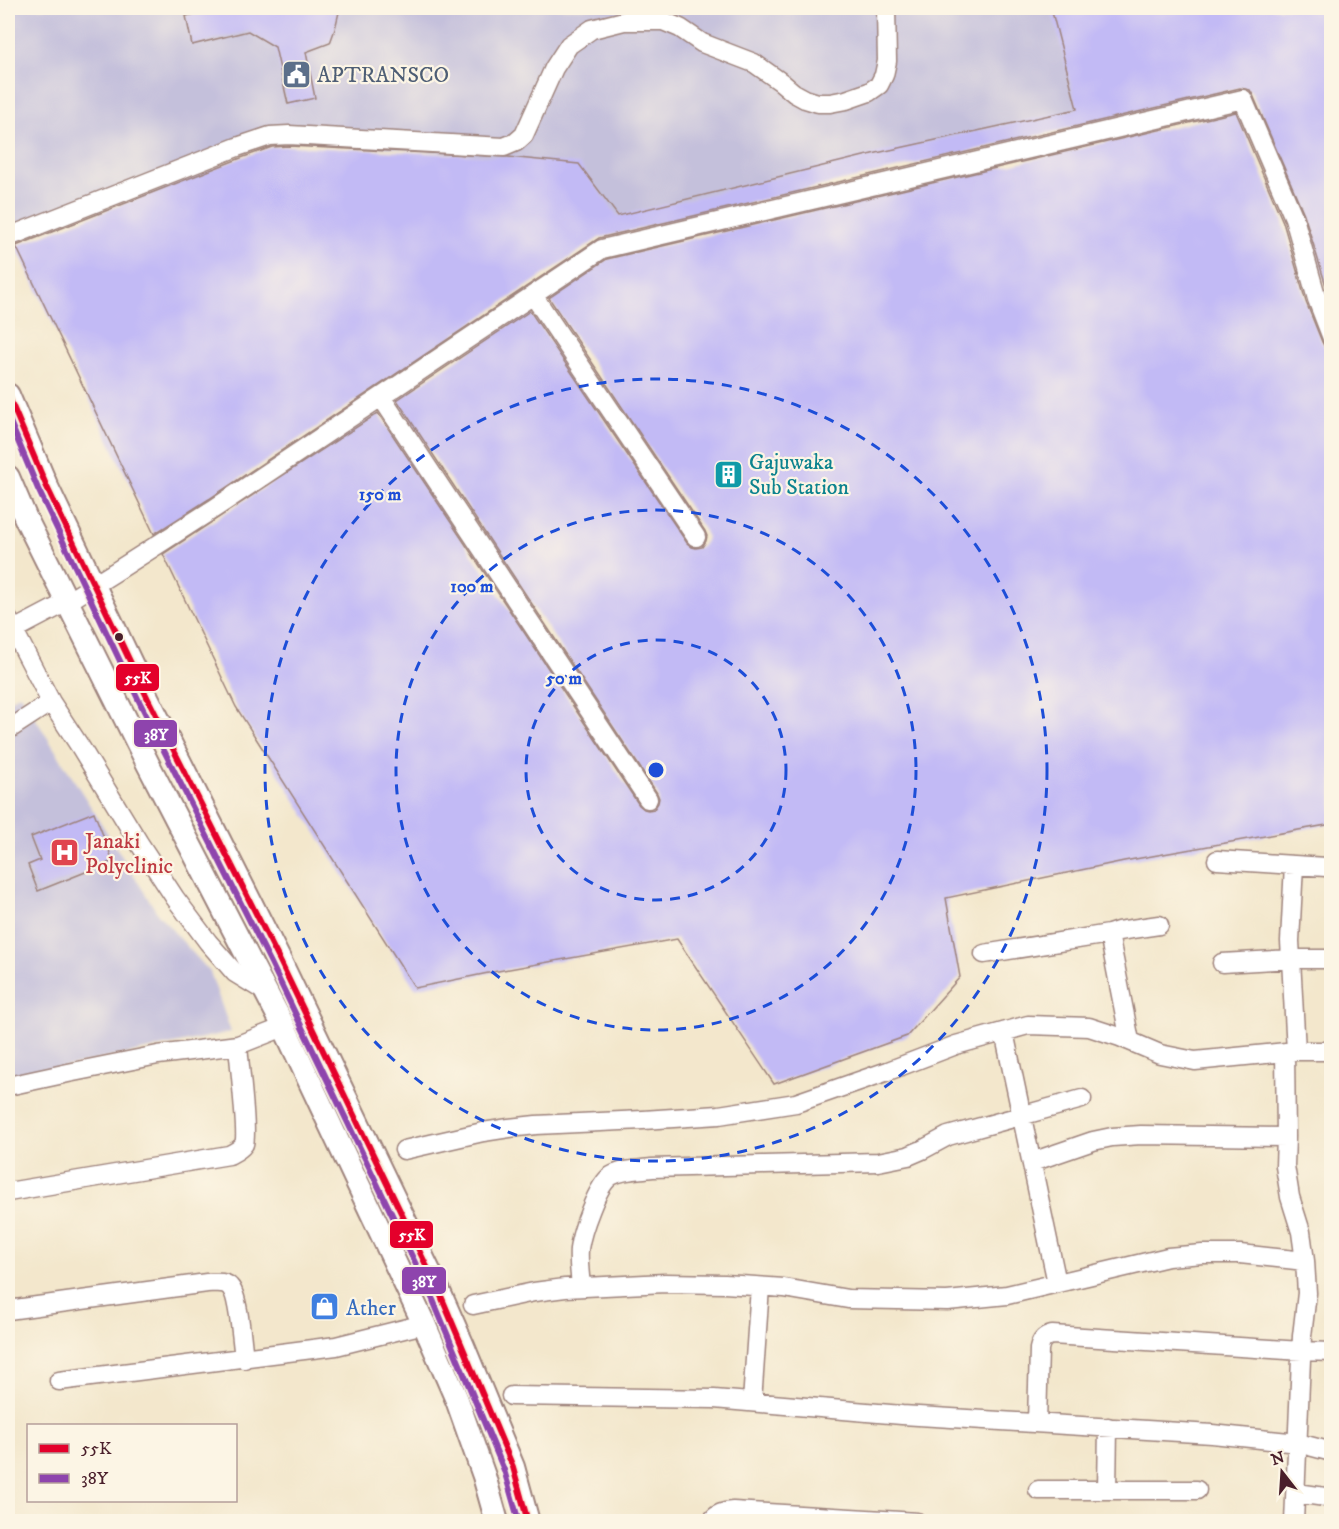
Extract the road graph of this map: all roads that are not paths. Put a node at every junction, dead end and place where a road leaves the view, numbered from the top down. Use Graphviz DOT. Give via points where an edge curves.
graph roads {
  1 [pos="886,8"];
  2 [pos="8,237"];
  3 [pos="533,295"];
  4 [pos="1332,339"];
  5 [pos="8,395"];
  6 [pos="381,397"];
  7 [pos="8,477"];
  8 [pos="696,537"];
  9 [pos="93,585"];
  10 [pos="67,602"];
  11 [pos="9,628"];
  12 [pos="51,702"];
  13 [pos="8,730"];
  14 [pos="648,799"];
  15 [pos="1217,860"];
  16 [pos="1294,865"];
  17 [pos="1332,869"];
  18 [pos="1159,925"];
  19 [pos="1110,934"];
  20 [pos="984,954"];
  21 [pos="1291,959"];
  22 [pos="1332,959"];
  23 [pos="1222,963"];
  24 [pos="266,992"];
  25 [pos="284,1027"];
  26 [pos="1004,1032"];
  27 [pos="1130,1041"];
  28 [pos="238,1045"];
  29 [pos="1290,1051"];
  30 [pos="1332,1051"];
  31 [pos="8,1086"];
  32 [pos="1082,1100"];
  33 [pos="1022,1117"];
  34 [pos="1286,1137"];
  35 [pos="404,1150"];
  36 [pos="1032,1162"];
  37 [pos="8,1192"];
  38 [pos="1305,1261"];
  39 [pos="1057,1283"];
  40 [pos="581,1287"];
  41 [pos="760,1287"];
  42 [pos="474,1305"];
  43 [pos="8,1310"];
  44 [pos="424,1324"];
  45 [pos="1302,1351"];
  46 [pos="1332,1352"];
  47 [pos="244,1359"];
  48 [pos="59,1381"];
  49 [pos="511,1396"];
  50 [pos="752,1402"];
  51 [pos="1037,1423"];
  52 [pos="1108,1427"];
  53 [pos="1298,1443"];
  54 [pos="1332,1452"];
  55 [pos="1038,1490"];
  56 [pos="1107,1490"];
  57 [pos="1197,1490"];
  58 [pos="1297,1493"];
  59 [pos="1332,1497"];
  60 [pos="497,1521"];
  61 [pos="528,1521"];
  62 [pos="711,1521"];
  63 [pos="917,1521"];
  64 [pos="1294,1521"];
  1 -- 2 [label="street" via="884,75 869,92 846,100 818,103 805,99 754,63 702,43 663,21 624,21 592,29 569,45 524,135 504,147 270,136"];
  3 -- 4 [label="street" via="602,249 1243,99 1294,218"];
  3 -- 6 [label="street"];
  3 -- 8 [label="street"];
  5 -- 9 [label="main road"];
  6 -- 9 [label="street"];
  6 -- 14 [label="street"];
  7 -- 10 [label="main road"];
  9 -- 10 [label="street"];
  9 -- 61 [label="main road" via="441,1296 513,1467"];
  10 -- 11 [label="street"];
  10 -- 24 [label="main road"];
  11 -- 12 [label="street"];
  12 -- 13 [label="street"];
  12 -- 24 [label="street" via="201,933 235,973"];
  15 -- 16 [label="street"];
  16 -- 17 [label="street"];
  16 -- 21 [label="street"];
  18 -- 19 [label="street"];
  19 -- 20 [label="street"];
  19 -- 27 [label="street"];
  21 -- 22 [label="street"];
  21 -- 23 [label="street"];
  21 -- 29 [label="street"];
  24 -- 25 [label="main road"];
  25 -- 28 [label="street"];
  25 -- 44 [label="main road"];
  26 -- 27 [label="street" via="1028,1025 1089,1027"];
  26 -- 33 [label="street"];
  26 -- 35 [label="street" via="956,1045 796,1103 719,1115 509,1128"];
  27 -- 29 [label="street" via="1160,1054 1195,1061"];
  28 -- 31 [label="street" via="158,1055"];
  28 -- 37 [label="street" via="245,1142 239,1150 229,1155"];
  29 -- 30 [label="street"];
  29 -- 34 [label="street"];
  32 -- 33 [label="street"];
  33 -- 36 [label="street"];
  33 -- 40 [label="street" via="948,1137 908,1156 878,1162 625,1171 604,1183 584,1229 578,1262"];
  34 -- 36 [label="street" via="1112,1137"];
  34 -- 38 [label="street" via="1285,1166"];
  36 -- 39 [label="street"];
  38 -- 39 [label="street" via="1240,1254 1168,1257"];
  38 -- 45 [label="street" via="1307,1293"];
  39 -- 41 [label="street" via="1007,1295 946,1301 848,1299"];
  40 -- 41 [label="street" via="665,1283"];
  40 -- 42 [label="street"];
  41 -- 50 [label="street"];
  43 -- 47 [label="street" via="225,1283 237,1304"];
  44 -- 47 [label="street" via="336,1346"];
  44 -- 60 [label="main road" via="457,1400"];
  45 -- 46 [label="street"];
  45 -- 51 [label="street" via="1052,1335 1045,1337 1039,1349"];
  45 -- 53 [label="street"];
  47 -- 48 [label="street"];
  49 -- 50 [label="street"];
  50 -- 51 [label="street"];
  51 -- 52 [label="street"];
  52 -- 53 [label="street"];
  52 -- 56 [label="street"];
  53 -- 54 [label="street"];
  53 -- 58 [label="street"];
  55 -- 56 [label="street"];
  56 -- 57 [label="street"];
  58 -- 59 [label="street"];
  58 -- 64 [label="street"];
  62 -- 63 [label="street" via="733,1511"];
}
